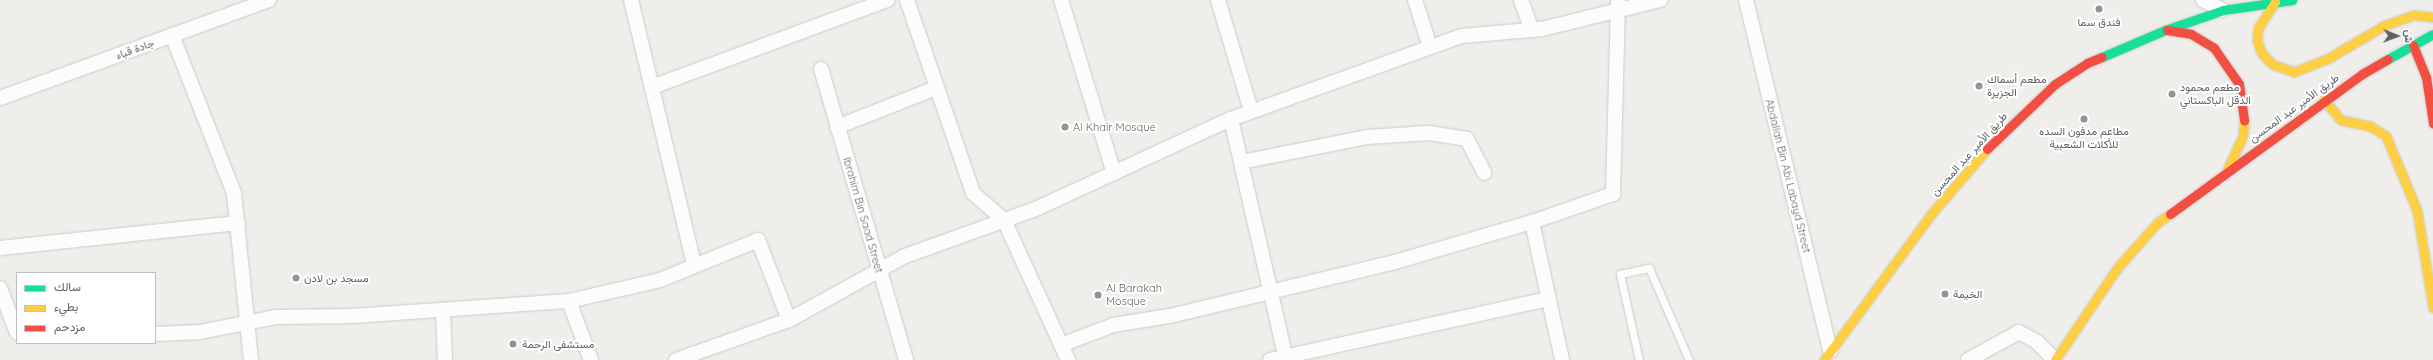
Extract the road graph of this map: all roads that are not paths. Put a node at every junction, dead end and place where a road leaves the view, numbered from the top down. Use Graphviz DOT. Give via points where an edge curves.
graph roads {
  1 [pos="269,0"];
  2 [pos="630,0"];
  3 [pos="887,0"];
  4 [pos="906,0"];
  5 [pos="1061,0"];
  6 [pos="1218,0"];
  7 [pos="1415,0"];
  8 [pos="1521,0"];
  9 [pos="1660,0"];
  10 [pos="1746,0"];
  11 [pos="2203,0"];
  12 [pos="2292,0"];
  13 [pos="2275,2"];
  14 [pos="1617,5"];
  15 [pos="2223,10"];
  16 [pos="2433,17"];
  17 [pos="1532,30"];
  18 [pos="2165,30"];
  19 [pos="2433,34"];
  20 [pos="172,35"];
  21 [pos="2414,44"];
  22 [pos="1430,47"];
  23 [pos="821,69"];
  24 [pos="652,87"];
  25 [pos="936,88"];
  26 [pos="0,98"];
  27 [pos="2324,100"];
  28 [pos="1251,111"];
  29 [pos="1231,118"];
  30 [pos="2433,123"];
  31 [pos="837,126"];
  32 [pos="1241,162"];
  33 [pos="1114,172"];
  34 [pos="1484,173"];
  35 [pos="2224,175"];
  36 [pos="1004,220"];
  37 [pos="1532,222"];
  38 [pos="238,223"];
  39 [pos="0,248"];
  40 [pos="694,264"];
  41 [pos="879,271"];
  42 [pos="0,288"];
  43 [pos="1270,290"];
  44 [pos="1548,299"];
  45 [pos="569,301"];
  46 [pos="2433,308"];
  47 [pos="443,311"];
  48 [pos="789,320"];
  49 [pos="249,322"];
  50 [pos="16,330"];
  51 [pos="156,334"];
  52 [pos="902,342"];
  53 [pos="1061,345"];
  54 [pos="1827,356"];
  55 [pos="1285,358"];
  56 [pos="251,360"];
  57 [pos="445,360"];
  58 [pos="591,360"];
  59 [pos="676,360"];
  60 [pos="906,360"];
  61 [pos="917,360"];
  62 [pos="1068,360"];
  63 [pos="1270,360"];
  64 [pos="1562,360"];
  65 [pos="1639,360"];
  66 [pos="1689,360"];
  67 [pos="1968,360"];
  68 [pos="2055,360"];
  1 -- 20 [label="street, جادة قباء"];
  2 -- 24 [label="street"];
  3 -- 24 [label="street"];
  4 -- 25 [label="street"];
  5 -- 33 [label="street"];
  6 -- 28 [label="street"];
  7 -- 22 [label="street"];
  8 -- 17 [label="street"];
  9 -- 14 [label="street"];
  10 -- 54 [label="street, Abdallah Bin Abi Labayd Street"];
  11 -- 15 [label="street"];
  12 -- 13 [label="main road, طريق الأمير عبد المحسن"];
  13 -- 15 [label="main road, طريق الأمير عبد المحسن"];
  13 -- 16 [label="main road" via="2258,28 2257,40 2261,52 2268,60 2274,65 2294,72 2327,59 2383,26 2414,15"];
  14 -- 17 [label="street"];
  14 -- 37 [label="street" via="1613,194"];
  15 -- 18 [label="main road, طريق الأمير عبد المحسن"];
  17 -- 22 [label="street" via="1462,36"];
  18 -- 35 [label="main road" via="2192,34 2214,48 2239,84 2244,111 2243,135"];
  18 -- 54 [label="main road, طريق الأمير عبد المحسن" via="2087,63 2055,84 2006,129 1932,213"];
  19 -- 21 [label="main road, طريق الأمير عبد المحسن"];
  20 -- 26 [label="street, جادة قباء"];
  20 -- 38 [label="street" via="234,193"];
  21 -- 27 [label="main road, طريق الأمير عبد المحسن"];
  21 -- 30 [label="main road" via="2426,77"];
  22 -- 28 [label="street"];
  23 -- 31 [label="street, Ibrahim Bin Saad Street"];
  24 -- 40 [label="street"];
  25 -- 31 [label="street"];
  25 -- 36 [label="street" via="973,192"];
  27 -- 35 [label="main road, طريق الأمير عبد المحسن"];
  27 -- 46 [label="main road" via="2341,120 2370,126 2386,136 2421,211"];
  28 -- 29 [label="street"];
  29 -- 32 [label="street"];
  29 -- 33 [label="street"];
  31 -- 41 [label="street, Ibrahim Bin Saad Street"];
  32 -- 34 [label="street" via="1367,137 1429,133 1467,139"];
  32 -- 43 [label="street"];
  33 -- 36 [label="street" via="1038,208"];
  35 -- 68 [label="main road, طريق الأمير عبد المحسن" via="2157,223 2118,267"];
  36 -- 41 [label="street" via="905,256"];
  36 -- 53 [label="street"];
  37 -- 43 [label="street" via="1395,262"];
  37 -- 44 [label="street"];
  38 -- 39 [label="street"];
  38 -- 49 [label="street"];
  40 -- 45 [label="street" via="660,280"];
  40 -- 48 [label="street" via="758,240"];
  41 -- 48 [label="street"];
  41 -- 52 [label="street, Ibrahim Bin Saad Street"];
  42 -- 50 [label="street"];
  43 -- 53 [label="street" via="1170,316 1113,325"];
  43 -- 55 [label="street"];
  44 -- 55 [label="street"];
  44 -- 64 [label="street"];
  45 -- 47 [label="street"];
  45 -- 58 [label="street"];
  47 -- 49 [label="street" via="276,317"];
  47 -- 57 [label="street"];
  48 -- 59 [label="street"];
  49 -- 51 [label="street" via="200,332"];
  49 -- 56 [label="street"];
  52 -- 60 [label="street, Ibrahim Bin Saad Street"];
  52 -- 61 [label="street"];
  53 -- 62 [label="street"];
  55 -- 63 [label="street"];
  65 -- 66 [label="lane" via="1620,274 1649,268"];
  67 -- 68 [label="street" via="2019,332 2037,342"];
}
